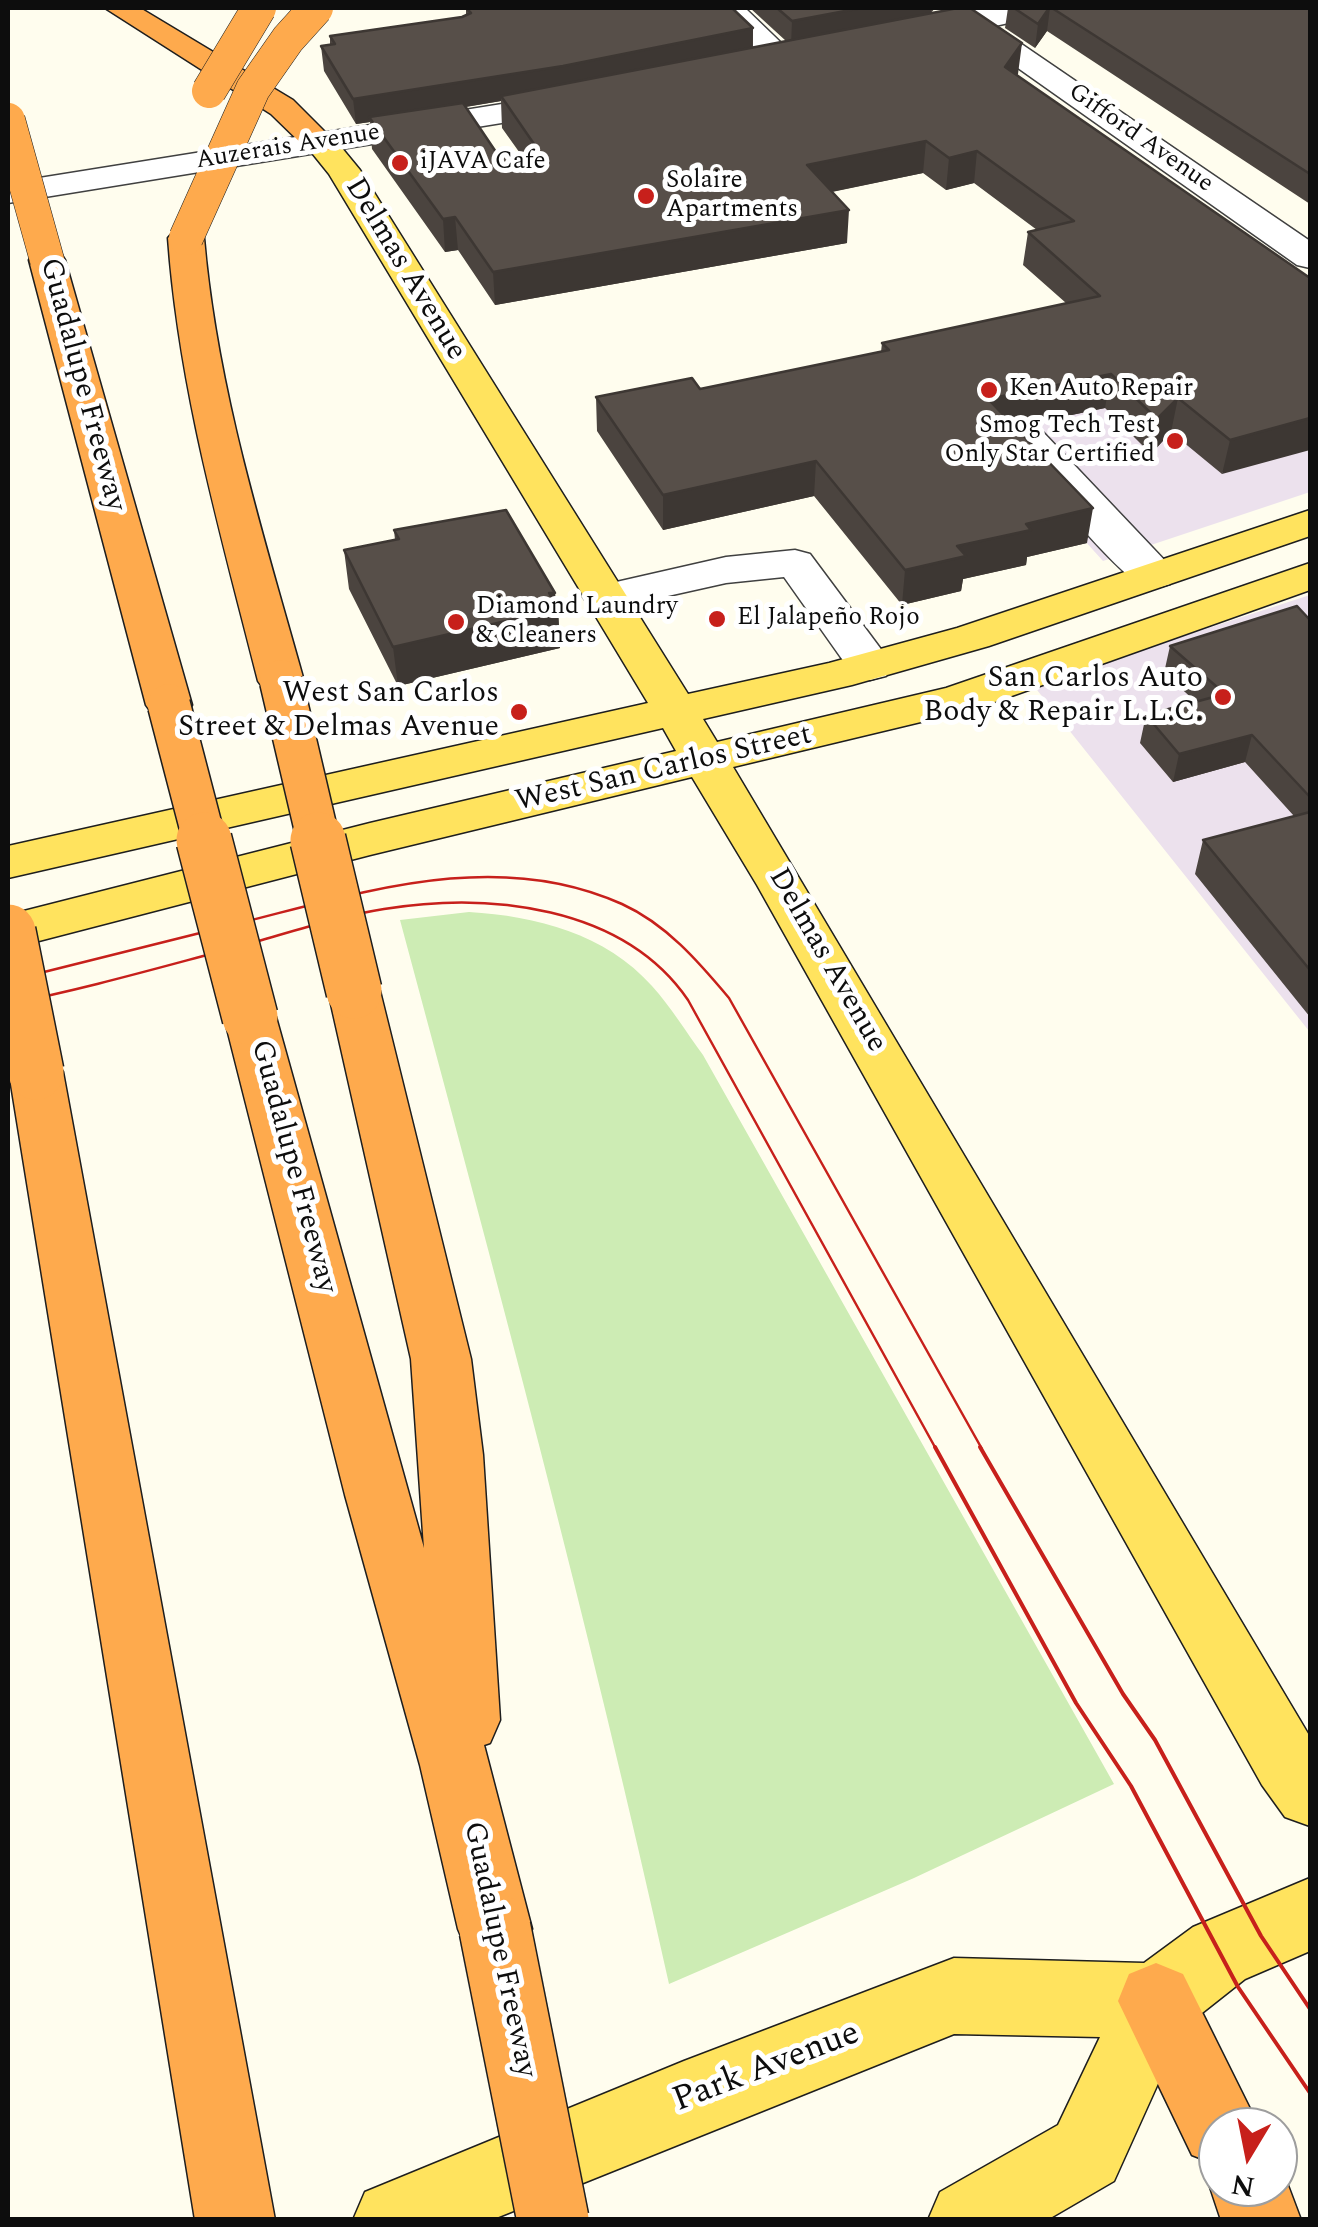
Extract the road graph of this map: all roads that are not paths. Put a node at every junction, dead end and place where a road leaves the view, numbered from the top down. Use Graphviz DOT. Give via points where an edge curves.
graph roads {
  1 [pos="120,8"];
  2 [pos="259,8"];
  3 [pos="316,8"];
  4 [pos="728,8"];
  5 [pos="934,8"];
  6 [pos="1038,8"];
  7 [pos="970,22"];
  8 [pos="885,40"];
  9 [pos="817,54"];
  10 [pos="784,61"];
  11 [pos="746,69"];
  12 [pos="599,98"];
  13 [pos="474,118"];
  14 [pos="8,120"];
  15 [pos="320,143"];
  16 [pos="494,149"];
  17 [pos="8,193"];
  18 [pos="186,238"];
  19 [pos="1310,257"];
  20 [pos="1028,439"];
  21 [pos="1310,522"];
  22 [pos="1156,575"];
  23 [pos="1306,584"];
  24 [pos="604,597"];
  25 [pos="870,666"];
  26 [pos="675,712"];
  27 [pos="706,760"];
  28 [pos="8,862"];
  29 [pos="8,932"];
  30 [pos="1310,1792"];
  31 [pos="474,1823"];
  32 [pos="1310,1914"];
  33 [pos="1156,2000"];
  34 [pos="1210,2107"];
  35 [pos="235,2220"];
  36 [pos="393,2220"];
  37 [pos="553,2220"];
  38 [pos="968,2220"];
  1 -- 15 [label="highway" via="282,107"];
  2 -- 18 [label="highway, bridge" via="192,132 178,178"];
  3 -- 18 [label="highway, bridge" via="258,78"];
  4 -- 10 [label="street"];
  5 -- 7 [label="street, Gifford Avenue"];
  6 -- 7 [label="street"];
  7 -- 8 [label="street"];
  7 -- 19 [label="street, Gifford Avenue"];
  9 -- 10 [label="street"];
  10 -- 11 [label="street"];
  12 -- 13 [label="street, Auzerais Avenue"];
  13 -- 15 [label="street, Auzerais Avenue"];
  13 -- 16 [label="street"];
  14 -- 31 [label="highway, Guadalupe Freeway, bridge" via="378,1496"];
  15 -- 17 [label="street, Auzerais Avenue"];
  15 -- 24 [label="main road, Delmas Avenue" via="343,170"];
  18 -- 31 [label="highway, bridge" via="205,376 440,1358"];
  20 -- 22 [label="street"];
  21 -- 22 [label="main road, West San Carlos Street"];
  22 -- 25 [label="main road, West San Carlos Street"];
  23 -- 27 [label="main road, West San Carlos Street" via="959,698"];
  24 -- 25 [label="street" via="726,570 794,564"];
  24 -- 26 [label="main road, Delmas Avenue"];
  25 -- 26 [label="main road, West San Carlos Street"];
  26 -- 27 [label="main road, Delmas Avenue"];
  26 -- 28 [label="main road, West San Carlos Street"];
  27 -- 29 [label="main road, West San Carlos Street"];
  27 -- 30 [label="main road, Delmas Avenue"];
  29 -- 35 [label="highway, bridge"];
  31 -- 37 [label="highway, Guadalupe Freeway, bridge"];
  32 -- 33 [label="main road" via="1218,1953"];
  33 -- 34 [label="highway"];
  33 -- 36 [label="main road, Park Avenue" via="954,1996"];
  33 -- 38 [label="main road" via="1086,2153"];
}
